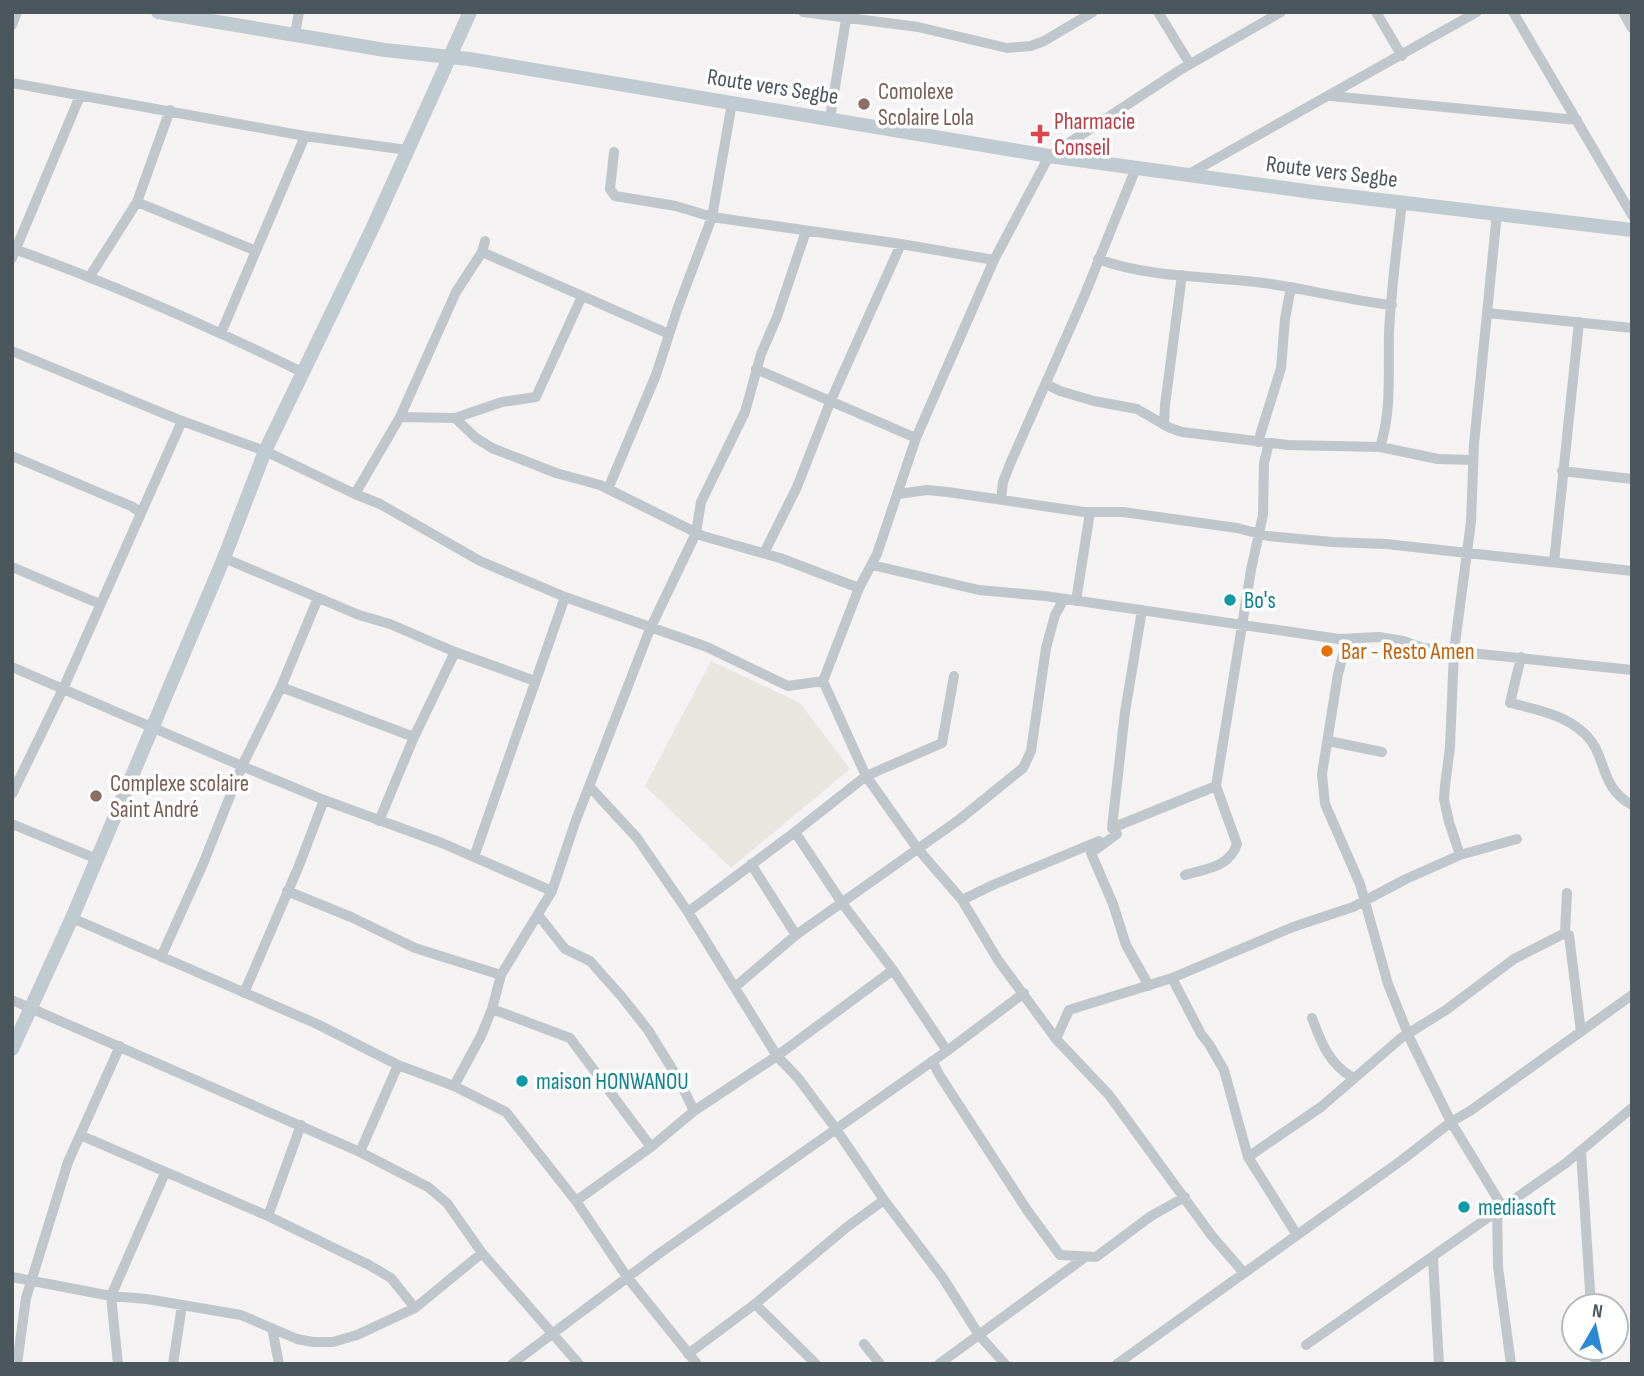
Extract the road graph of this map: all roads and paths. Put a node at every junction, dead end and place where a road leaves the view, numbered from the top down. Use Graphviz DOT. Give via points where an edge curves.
graph roads {
  1 [pos="17,12"];
  2 [pos="158,12"];
  3 [pos="299,12"];
  4 [pos="470,12"];
  5 [pos="803,12"];
  6 [pos="1093,12"];
  7 [pos="1158,12"];
  8 [pos="1282,12"];
  9 [pos="1376,12"];
  10 [pos="1477,12"];
  11 [pos="1513,12"];
  12 [pos="1623,12"];
  13 [pos="846,15"];
  14 [pos="12,25"];
  15 [pos="1632,28"];
  16 [pos="295,34"];
  17 [pos="1402,56"];
  18 [pos="450,58"];
  19 [pos="1190,64"];
  20 [pos="12,83"];
  21 [pos="80,96"];
  22 [pos="1331,96"];
  23 [pos="732,103"];
  24 [pos="170,110"];
  25 [pos="830,118"];
  26 [pos="1577,120"];
  27 [pos="305,136"];
  28 [pos="407,150"];
  29 [pos="614,152"];
  30 [pos="1049,156"];
  31 [pos="1136,169"];
  32 [pos="1186,176"];
  33 [pos="137,202"];
  34 [pos="1402,202"];
  35 [pos="1497,213"];
  36 [pos="1632,215"];
  37 [pos="712,217"];
  38 [pos="1632,230"];
  39 [pos="806,231"];
  40 [pos="485,241"];
  41 [pos="901,244"];
  42 [pos="256,251"];
  43 [pos="482,252"];
  44 [pos="14,254"];
  45 [pos="1098,259"];
  46 [pos="993,260"];
  47 [pos="1182,275"];
  48 [pos="90,276"];
  49 [pos="1291,287"];
  50 [pos="582,296"];
  51 [pos="1392,305"];
  52 [pos="1488,313"];
  53 [pos="1580,322"];
  54 [pos="1632,328"];
  55 [pos="221,333"];
  56 [pos="669,334"];
  57 [pos="12,351"];
  58 [pos="756,369"];
  59 [pos="304,373"];
  60 [pos="1046,384"];
  61 [pos="831,400"];
  62 [pos="400,417"];
  63 [pos="455,418"];
  64 [pos="182,421"];
  65 [pos="1164,425"];
  66 [pos="916,438"];
  67 [pos="1258,442"];
  68 [pos="1269,443"];
  69 [pos="1380,447"];
  70 [pos="265,451"];
  71 [pos="12,456"];
  72 [pos="1473,460"];
  73 [pos="1562,471"];
  74 [pos="1632,479"];
  75 [pos="608,489"];
  76 [pos="355,494"];
  77 [pos="898,494"];
  78 [pos="1001,500"];
  79 [pos="140,512"];
  80 [pos="1090,512"];
  81 [pos="696,533"];
  82 [pos="1259,534"];
  83 [pos="764,553"];
  84 [pos="1465,554"];
  85 [pos="224,558"];
  86 [pos="1554,562"];
  87 [pos="872,565"];
  88 [pos="12,567"];
  89 [pos="1632,571"];
  90 [pos="859,588"];
  91 [pos="565,597"];
  92 [pos="318,598"];
  93 [pos="1064,599"];
  94 [pos="1076,601"];
  95 [pos="100,604"];
  96 [pos="1142,610"];
  97 [pos="1242,625"];
  98 [pos="650,629"];
  99 [pos="1347,640"];
  100 [pos="1454,651"];
  101 [pos="455,652"];
  102 [pos="1521,657"];
  103 [pos="12,667"];
  104 [pos="1632,670"];
  105 [pos="954,676"];
  106 [pos="535,681"];
  107 [pos="824,681"];
  108 [pos="281,687"];
  109 [pos="63,689"];
  110 [pos="152,727"];
  111 [pos="414,737"];
  112 [pos="1328,741"];
  113 [pos="1382,752"];
  114 [pos="242,766"];
  115 [pos="866,776"];
  116 [pos="1216,786"];
  117 [pos="590,787"];
  118 [pos="12,794"];
  119 [pos="324,800"];
  120 [pos="1632,805"];
  121 [pos="379,821"];
  122 [pos="12,824"];
  123 [pos="1114,831"];
  124 [pos="795,832"];
  125 [pos="1517,839"];
  126 [pos="917,848"];
  127 [pos="1460,856"];
  128 [pos="474,857"];
  129 [pos="97,859"];
  130 [pos="751,864"];
  131 [pos="1185,875"];
  132 [pos="287,891"];
  133 [pos="552,891"];
  134 [pos="1567,894"];
  135 [pos="962,901"];
  136 [pos="1366,901"];
  137 [pos="842,903"];
  138 [pos="688,912"];
  139 [pos="539,916"];
  140 [pos="72,918"];
  141 [pos="1566,933"];
  142 [pos="796,935"];
  143 [pos="160,957"];
  144 [pos="893,970"];
  145 [pos="502,975"];
  146 [pos="1172,978"];
  147 [pos="1149,986"];
  148 [pos="735,987"];
  149 [pos="244,993"];
  150 [pos="1024,993"];
  151 [pos="1632,995"];
  152 [pos="12,1000"];
  153 [pos="31,1009"];
  154 [pos="492,1009"];
  155 [pos="1312,1018"];
  156 [pos="1580,1032"];
  157 [pos="1408,1033"];
  158 [pos="1056,1039"];
  159 [pos="120,1046"];
  160 [pos="12,1049"];
  161 [pos="947,1051"];
  162 [pos="777,1056"];
  163 [pos="932,1061"];
  164 [pos="398,1065"];
  165 [pos="1352,1077"];
  166 [pos="454,1086"];
  167 [pos="1632,1108"];
  168 [pos="694,1111"];
  169 [pos="1451,1122"];
  170 [pos="302,1125"];
  171 [pos="836,1129"];
  172 [pos="80,1135"];
  173 [pos="651,1147"];
  174 [pos="1581,1151"];
  175 [pos="360,1152"];
  176 [pos="1248,1157"];
  177 [pos="165,1173"];
  178 [pos="1185,1197"];
  179 [pos="884,1200"];
  180 [pos="576,1201"];
  181 [pos="1499,1208"];
  182 [pos="268,1216"];
  183 [pos="1297,1235"];
  184 [pos="482,1253"];
  185 [pos="1084,1258"];
  186 [pos="1433,1259"];
  187 [pos="1244,1273"];
  188 [pos="12,1277"];
  189 [pos="627,1278"];
  190 [pos="32,1280"];
  191 [pos="1590,1292"];
  192 [pos="111,1296"];
  193 [pos="755,1304"];
  194 [pos="182,1305"];
  195 [pos="415,1308"];
  196 [pos="272,1328"];
  197 [pos="553,1332"];
  198 [pos="979,1335"];
  199 [pos="864,1344"];
  200 [pos="1306,1345"];
  201 [pos="688,1354"];
  202 [pos="17,1364"];
  203 [pos="118,1364"];
  204 [pos="173,1364"];
  205 [pos="279,1364"];
  206 [pos="512,1364"];
  207 [pos="579,1364"];
  208 [pos="697,1364"];
  209 [pos="816,1364"];
  210 [pos="880,1364"];
  211 [pos="939,1364"];
  212 [pos="1005,1364"];
  213 [pos="1117,1364"];
  214 [pos="1439,1364"];
  215 [pos="1511,1364"];
  1 -- 14 [label="street"];
  2 -- 16 [label="main road, Route vers Segbe"];
  3 -- 16 [label="street"];
  4 -- 18 [label="main road"];
  5 -- 13 [label="street"];
  6 -- 13 [label="street" via="1044,41 1016,48"];
  7 -- 19 [label="street"];
  8 -- 19 [label="street"];
  9 -- 17 [label="street"];
  10 -- 17 [label="street"];
  11 -- 26 [label="street"];
  12 -- 15 [label="street"];
  13 -- 25 [label="street"];
  16 -- 18 [label="main road, Route vers Segbe"];
  17 -- 22 [label="street"];
  18 -- 23 [label="main road, Route vers Segbe"];
  18 -- 28 [label="main road"];
  19 -- 30 [label="street"];
  20 -- 21 [label="street"];
  21 -- 24 [label="street"];
  21 -- 44 [label="street"];
  22 -- 26 [label="street"];
  22 -- 32 [label="street"];
  23 -- 25 [label="main road, Route vers Segbe"];
  23 -- 37 [label="street"];
  24 -- 27 [label="street"];
  24 -- 33 [label="street"];
  25 -- 30 [label="main road, Route vers Segbe"];
  26 -- 36 [label="street"];
  27 -- 28 [label="street"];
  27 -- 42 [label="street"];
  28 -- 59 [label="main road"];
  29 -- 37 [label="street" via="612,194"];
  30 -- 31 [label="main road, Route vers Segbe"];
  30 -- 46 [label="street"];
  31 -- 32 [label="main road, Route vers Segbe"];
  31 -- 45 [label="street"];
  32 -- 34 [label="main road, Route vers Segbe"];
  33 -- 42 [label="street"];
  33 -- 48 [label="street"];
  34 -- 35 [label="main road, Route vers Segbe"];
  34 -- 51 [label="street"];
  35 -- 38 [label="main road, Route vers Segbe"];
  35 -- 52 [label="street"];
  37 -- 39 [label="street"];
  37 -- 56 [label="street"];
  39 -- 41 [label="street"];
  39 -- 58 [label="street"];
  40 -- 43 [label="street"];
  41 -- 46 [label="street"];
  41 -- 61 [label="street"];
  42 -- 55 [label="street"];
  43 -- 50 [label="street"];
  43 -- 62 [label="street" via="456,292"];
  44 -- 48 [label="street"];
  45 -- 47 [label="street"];
  45 -- 60 [label="street"];
  46 -- 66 [label="street"];
  47 -- 49 [label="street"];
  47 -- 65 [label="street"];
  48 -- 55 [label="street"];
  49 -- 51 [label="street"];
  49 -- 67 [label="street" via="1281,368"];
  50 -- 56 [label="street"];
  50 -- 63 [label="street" via="536,397 502,402"];
  51 -- 69 [label="street" via="1390,376"];
  52 -- 53 [label="street"];
  52 -- 72 [label="street"];
  53 -- 54 [label="street"];
  53 -- 73 [label="street"];
  55 -- 59 [label="street"];
  56 -- 75 [label="street"];
  57 -- 64 [label="street"];
  58 -- 61 [label="street"];
  58 -- 81 [label="street" via="736,432 701,502"];
  59 -- 70 [label="main road"];
  60 -- 65 [label="street" via="1094,401 1137,409"];
  60 -- 78 [label="street" via="1003,482"];
  61 -- 66 [label="street"];
  61 -- 83 [label="street"];
  62 -- 63 [label="street"];
  62 -- 76 [label="street"];
  63 -- 75 [label="street" via="492,448"];
  64 -- 70 [label="street"];
  64 -- 79 [label="street"];
  65 -- 67 [label="street" via="1182,432"];
  66 -- 77 [label="street"];
  67 -- 68 [label="street"];
  68 -- 69 [label="street"];
  68 -- 82 [label="street"];
  69 -- 72 [label="street" via="1438,459"];
  70 -- 76 [label="street"];
  70 -- 85 [label="main road"];
  71 -- 79 [label="street"];
  72 -- 84 [label="street"];
  73 -- 74 [label="street"];
  73 -- 86 [label="street"];
  75 -- 81 [label="street"];
  76 -- 91 [label="street" via="480,561"];
  77 -- 78 [label="street" via="927,491"];
  77 -- 87 [label="street"];
  78 -- 80 [label="street"];
  79 -- 95 [label="street"];
  80 -- 82 [label="street" via="1123,512"];
  80 -- 94 [label="street"];
  81 -- 83 [label="street"];
  81 -- 98 [label="street"];
  82 -- 84 [label="street"];
  82 -- 97 [label="street"];
  83 -- 90 [label="street"];
  84 -- 86 [label="street"];
  84 -- 100 [label="street"];
  85 -- 92 [label="street"];
  85 -- 110 [label="main road"];
  86 -- 89 [label="street"];
  87 -- 90 [label="street"];
  87 -- 93 [label="street" via="979,590"];
  88 -- 95 [label="street"];
  90 -- 107 [label="street"];
  91 -- 98 [label="street"];
  91 -- 106 [label="street"];
  92 -- 101 [label="street"];
  92 -- 108 [label="street"];
  93 -- 94 [label="street"];
  93 -- 126 [label="street" via="1051,628 1027,762 960,819"];
  94 -- 96 [label="street"];
  95 -- 109 [label="street"];
  96 -- 97 [label="street"];
  96 -- 123 [label="street" via="1125,712"];
  97 -- 99 [label="street"];
  97 -- 116 [label="street"];
  98 -- 107 [label="street" via="707,647 788,686"];
  98 -- 117 [label="street"];
  99 -- 100 [label="street" via="1387,638"];
  99 -- 112 [label="street"];
  100 -- 102 [label="street"];
  100 -- 127 [label="street" via="1444,799"];
  101 -- 106 [label="street"];
  101 -- 111 [label="street"];
  102 -- 104 [label="street"];
  102 -- 120 [label="street" via="1510,704 1545,711 1586,734 1616,795"];
  103 -- 109 [label="street"];
  105 -- 115 [label="street" via="943,743"];
  106 -- 128 [label="street"];
  107 -- 115 [label="street"];
  108 -- 111 [label="street"];
  108 -- 114 [label="street"];
  109 -- 110 [label="street"];
  109 -- 118 [label="street"];
  110 -- 114 [label="street"];
  110 -- 129 [label="main road"];
  111 -- 121 [label="street"];
  112 -- 113 [label="street"];
  112 -- 136 [label="street" via="1322,774 1325,804"];
  114 -- 119 [label="street"];
  114 -- 143 [label="street" via="204,864"];
  115 -- 124 [label="street"];
  115 -- 126 [label="street"];
  116 -- 123 [label="street"];
  116 -- 131 [label="street" via="1237,844 1235,851 1220,864"];
  117 -- 133 [label="street"];
  117 -- 138 [label="street" via="637,838"];
  119 -- 121 [label="street"];
  119 -- 132 [label="street"];
  121 -- 128 [label="street"];
  122 -- 129 [label="street"];
  123 -- 135 [label="street"];
  123 -- 147 [label="street" via="1091,853 1126,945"];
  124 -- 130 [label="street"];
  124 -- 137 [label="street"];
  125 -- 127 [label="street"];
  126 -- 135 [label="street"];
  126 -- 137 [label="street"];
  127 -- 136 [label="street"];
  128 -- 133 [label="street"];
  129 -- 140 [label="main road"];
  130 -- 138 [label="street"];
  130 -- 142 [label="street"];
  132 -- 145 [label="street" via="415,948"];
  132 -- 149 [label="street"];
  133 -- 139 [label="street"];
  134 -- 141 [label="street"];
  135 -- 150 [label="street"];
  136 -- 146 [label="street"];
  136 -- 157 [label="street" via="1390,991"];
  137 -- 142 [label="street"];
  137 -- 144 [label="street"];
  138 -- 148 [label="street"];
  139 -- 145 [label="street"];
  139 -- 168 [label="street" via="565,949 590,961 622,997 654,1040"];
  140 -- 143 [label="street"];
  140 -- 153 [label="main road"];
  141 -- 156 [label="street"];
  141 -- 157 [label="street" via="1514,959"];
  142 -- 148 [label="street"];
  143 -- 149 [label="street"];
  144 -- 161 [label="street"];
  144 -- 162 [label="street"];
  145 -- 154 [label="street"];
  146 -- 147 [label="street"];
  146 -- 176 [label="street" via="1224,1070"];
  147 -- 158 [label="street" via="1069,1010"];
  148 -- 162 [label="street"];
  149 -- 164 [label="street"];
  150 -- 158 [label="street"];
  150 -- 161 [label="street"];
  151 -- 156 [label="street"];
  152 -- 153 [label="street"];
  153 -- 159 [label="street"];
  153 -- 160 [label="main road"];
  154 -- 166 [label="street"];
  154 -- 173 [label="street" via="570,1038"];
  155 -- 165 [label="street" via="1329,1058"];
  156 -- 169 [label="street"];
  157 -- 165 [label="street"];
  157 -- 169 [label="street"];
  158 -- 178 [label="street" via="1109,1096"];
  159 -- 170 [label="street"];
  159 -- 172 [label="street"];
  161 -- 163 [label="street"];
  162 -- 168 [label="street"];
  162 -- 171 [label="street"];
  163 -- 171 [label="street"];
  163 -- 185 [label="street" via="1060,1255"];
  164 -- 166 [label="street"];
  164 -- 175 [label="street"];
  165 -- 176 [label="street" via="1321,1107"];
  166 -- 180 [label="street" via="506,1112"];
  167 -- 174 [label="street"];
  168 -- 173 [label="street"];
  169 -- 181 [label="street"];
  169 -- 183 [label="street"];
  170 -- 175 [label="street"];
  170 -- 182 [label="street"];
  171 -- 179 [label="street"];
  171 -- 189 [label="street"];
  172 -- 177 [label="street"];
  172 -- 190 [label="street"];
  173 -- 180 [label="street"];
  174 -- 181 [label="street"];
  174 -- 191 [label="street"];
  175 -- 184 [label="street" via="428,1187 447,1203"];
  176 -- 183 [label="street"];
  177 -- 182 [label="street"];
  177 -- 192 [label="street"];
  178 -- 185 [label="street" via="1096,1257"];
  178 -- 187 [label="street"];
  179 -- 193 [label="street"];
  179 -- 198 [label="street"];
  180 -- 189 [label="street"];
  181 -- 186 [label="street"];
  181 -- 215 [label="street" via="1498,1267"];
  182 -- 195 [label="street" via="391,1278"];
  183 -- 187 [label="street"];
  184 -- 195 [label="street"];
  184 -- 197 [label="street"];
  185 -- 198 [label="street"];
  186 -- 200 [label="street"];
  186 -- 214 [label="street"];
  187 -- 213 [label="street"];
  188 -- 190 [label="street"];
  189 -- 197 [label="street"];
  189 -- 201 [label="street"];
  190 -- 192 [label="street"];
  190 -- 202 [label="street"];
  192 -- 194 [label="street"];
  192 -- 203 [label="street"];
  193 -- 201 [label="street"];
  193 -- 209 [label="street"];
  194 -- 196 [label="street" via="242,1315"];
  194 -- 204 [label="street"];
  195 -- 196 [label="street" via="332,1342 305,1340"];
  196 -- 205 [label="street"];
  197 -- 206 [label="street"];
  197 -- 207 [label="street"];
  198 -- 211 [label="street"];
  198 -- 212 [label="street"];
  199 -- 210 [label="street"];
  201 -- 208 [label="street"];
}
